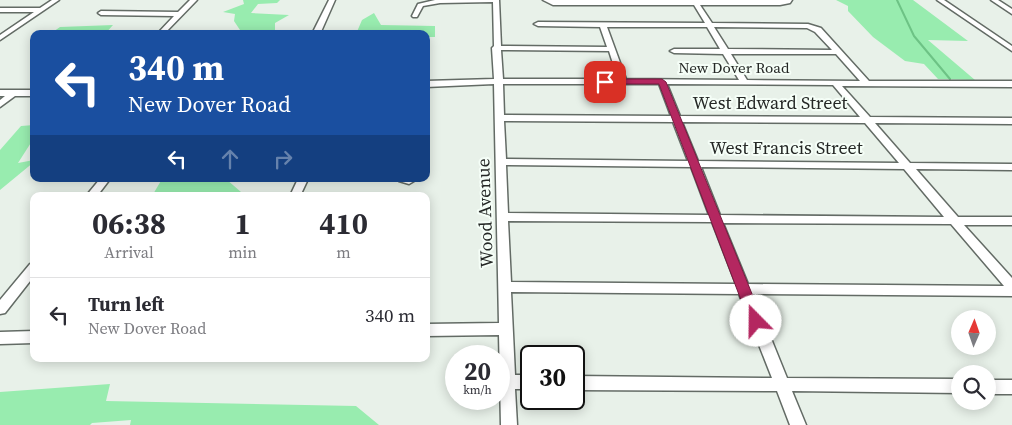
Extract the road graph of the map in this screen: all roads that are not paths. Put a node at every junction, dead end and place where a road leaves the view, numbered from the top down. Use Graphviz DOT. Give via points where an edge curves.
graph roads {
  1 [pos="56,0"];
  2 [pos="194,0"];
  3 [pos="332,0"];
  4 [pos="496,0"];
  5 [pos="546,0"];
  6 [pos="789,0"];
  7 [pos="940,0"];
  8 [pos="994,0"];
  9 [pos="695,1"];
  10 [pos="0,10"];
  11 [pos="42,10"];
  12 [pos="1012,12"];
  13 [pos="102,13"];
  14 [pos="180,14"];
  15 [pos="415,16"];
  16 [pos="538,24"];
  17 [pos="603,24"];
  18 [pos="708,24"];
  19 [pos="164,30"];
  20 [pos="318,30"];
  21 [pos="0,32"];
  22 [pos="9,32"];
  23 [pos="0,38"];
  24 [pos="496,48"];
  25 [pos="612,49"];
  26 [pos="1012,49"];
  27 [pos="674,50"];
  28 [pos="725,50"];
  29 [pos="838,52"];
  30 [pos="497,81"];
  31 [pos="622,82"];
  32 [pos="662,82"];
  33 [pos="744,82"];
  34 [pos="835,83"];
  35 [pos="430,84"];
  36 [pos="867,84"];
  37 [pos="1011,84"];
  38 [pos="30,92"];
  39 [pos="0,93"];
  40 [pos="13,93"];
  41 [pos="0,104"];
  42 [pos="498,118"];
  43 [pos="677,119"];
  44 [pos="868,120"];
  45 [pos="1012,121"];
  46 [pos="500,162"];
  47 [pos="695,163"];
  48 [pos="906,165"];
  49 [pos="1012,167"];
  50 [pos="103,182"];
  51 [pos="94,192"];
  52 [pos="503,217"];
  53 [pos="716,219"];
  54 [pos="954,221"];
  55 [pos="1012,221"];
  56 [pos="30,272"];
  57 [pos="505,287"];
  58 [pos="1012,287"];
  59 [pos="743,288"];
  60 [pos="1012,291"];
  61 [pos="0,309"];
  62 [pos="506,329"];
  63 [pos="430,330"];
  64 [pos="30,337"];
  65 [pos="0,338"];
  66 [pos="507,345"];
  67 [pos="585,382"];
  68 [pos="782,385"];
  69 [pos="951,386"];
  70 [pos="996,387"];
  71 [pos="1012,387"];
  72 [pos="509,410"];
  73 [pos="509,425"];
  74 [pos="798,425"];
  1 -- 11 [label="street"];
  2 -- 14 [label="street"];
  3 -- 20 [label="street"];
  4 -- 15 [label="street" via="432,1 420,5"];
  4 -- 24 [label="street, Wood Avenue"];
  5 -- 9 [label="street" via="559,3"];
  6 -- 9 [label="street" via="780,3"];
  7 -- 26 [label="street"];
  8 -- 12 [label="street"];
  9 -- 18 [label="street"];
  10 -- 11 [label="street"];
  11 -- 22 [label="street"];
  13 -- 14 [label="street"];
  14 -- 19 [label="street"];
  16 -- 17 [label="street"];
  17 -- 18 [label="street"];
  17 -- 25 [label="street"];
  18 -- 28 [label="street"];
  18 -- 29 [label="street" via="808,26 818,30"];
  21 -- 22 [label="street"];
  22 -- 23 [label="street"];
  24 -- 25 [label="street"];
  24 -- 30 [label="street, Wood Avenue"];
  25 -- 31 [label="street"];
  27 -- 28 [label="street"];
  28 -- 29 [label="street"];
  28 -- 33 [label="street"];
  29 -- 36 [label="street"];
  30 -- 31 [label="street, New Dover Road"];
  30 -- 35 [label="street, New Dover Road"];
  30 -- 42 [label="street, Wood Avenue"];
  31 -- 32 [label="street, New Dover Road"];
  32 -- 33 [label="street, New Dover Road"];
  32 -- 43 [label="street"];
  33 -- 34 [label="street, New Dover Road"];
  34 -- 36 [label="street, New Dover Road"];
  34 -- 44 [label="street"];
  36 -- 37 [label="street, New Dover Road"];
  38 -- 40 [label="street"];
  39 -- 40 [label="street"];
  40 -- 41 [label="street"];
  42 -- 43 [label="street, West Edward Street"];
  42 -- 46 [label="street, Wood Avenue"];
  43 -- 44 [label="street, West Edward Street"];
  43 -- 47 [label="street"];
  44 -- 45 [label="street, West Edward Street"];
  44 -- 48 [label="street"];
  46 -- 47 [label="street, West Francis Street"];
  46 -- 52 [label="street, Wood Avenue"];
  47 -- 48 [label="street, West Francis Street"];
  47 -- 53 [label="street"];
  48 -- 49 [label="street, West Francis Street"];
  48 -- 54 [label="street"];
  50 -- 51 [label="street"];
  52 -- 53 [label="street"];
  52 -- 57 [label="street, Wood Avenue"];
  53 -- 54 [label="street"];
  53 -- 59 [label="street"];
  54 -- 55 [label="street"];
  54 -- 58 [label="street"];
  56 -- 61 [label="street"];
  57 -- 59 [label="street"];
  57 -- 62 [label="street, Wood Avenue"];
  59 -- 60 [label="street"];
  59 -- 68 [label="street"];
  62 -- 63 [label="street"];
  62 -- 66 [label="street, Wood Avenue"];
  64 -- 65 [label="street"];
  67 -- 68 [label="street"];
  68 -- 69 [label="street"];
  68 -- 74 [label="street"];
  70 -- 71 [label="street"];
  72 -- 73 [label="street, Wood Avenue"];
}
